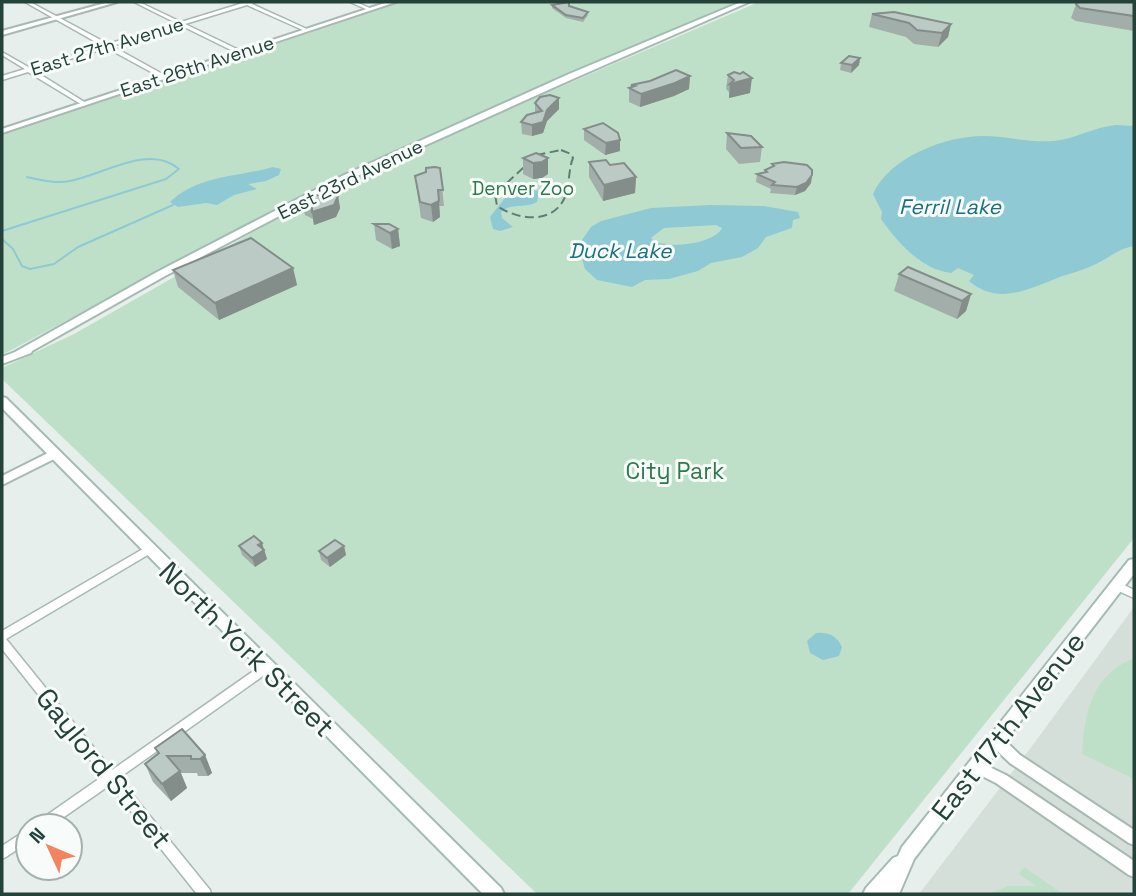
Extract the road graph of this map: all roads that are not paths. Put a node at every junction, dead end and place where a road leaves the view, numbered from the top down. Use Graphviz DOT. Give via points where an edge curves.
graph roads {
  1 [pos="27,2"];
  2 [pos="114,2"];
  3 [pos="136,2"];
  4 [pos="248,2"];
  5 [pos="352,2"];
  6 [pos="393,2"];
  7 [pos="746,2"];
  8 [pos="754,2"];
  9 [pos="370,9"];
  10 [pos="56,18"];
  11 [pos="181,24"];
  12 [pos="307,30"];
  13 [pos="2,33"];
  14 [pos="107,46"];
  15 [pos="239,52"];
  16 [pos="2,53"];
  17 [pos="29,70"];
  18 [pos="164,77"];
  19 [pos="2,78"];
  20 [pos="84,104"];
  21 [pos="492,113"];
  22 [pos="2,131"];
  23 [pos="2,361"];
  24 [pos="2,401"];
  25 [pos="54,454"];
  26 [pos="2,481"];
  27 [pos="148,550"];
  28 [pos="1134,564"];
  29 [pos="1118,586"];
  30 [pos="1134,594"];
  31 [pos="2,636"];
  32 [pos="2,642"];
  33 [pos="266,668"];
  34 [pos="997,742"];
  35 [pos="977,767"];
  36 [pos="112,776"];
  37 [pos="61,812"];
  38 [pos="1134,838"];
  39 [pos="908,853"];
  40 [pos="1134,870"];
  41 [pos="205,894"];
  42 [pos="495,894"];
  43 [pos="872,894"];
  44 [pos="890,894"];
  1 -- 10 [label="street"];
  2 -- 10 [label="street"];
  3 -- 11 [label="street"];
  4 -- 11 [label="street, East 27th Avenue"];
  4 -- 12 [label="street"];
  5 -- 9 [label="street"];
  6 -- 9 [label="street, East 26th Avenue"];
  7 -- 21 [label="main road, East 23rd Avenue"];
  8 -- 21 [label="main road, East 23rd Avenue"];
  9 -- 12 [label="street, East 26th Avenue"];
  10 -- 13 [label="street"];
  10 -- 14 [label="street"];
  11 -- 14 [label="street, East 27th Avenue"];
  11 -- 15 [label="street"];
  12 -- 15 [label="street, East 26th Avenue"];
  14 -- 17 [label="street, East 27th Avenue"];
  14 -- 18 [label="street"];
  15 -- 18 [label="street, East 26th Avenue"];
  16 -- 17 [label="street"];
  17 -- 19 [label="street, East 27th Avenue"];
  17 -- 20 [label="street"];
  18 -- 20 [label="street, East 26th Avenue"];
  20 -- 22 [label="street, East 26th Avenue"];
  21 -- 23 [label="main road, East 23rd Avenue" via="331,184 72,331"];
  24 -- 25 [label="main road, North York Street"];
  25 -- 26 [label="street"];
  25 -- 27 [label="main road, North York Street"];
  27 -- 31 [label="street"];
  27 -- 33 [label="main road, North York Street"];
  28 -- 29 [label="main road, East 17th Avenue"];
  29 -- 30 [label="street"];
  29 -- 34 [label="main road, East 17th Avenue"];
  32 -- 36 [label="street, Gaylord Street"];
  33 -- 36 [label="street"];
  33 -- 42 [label="main road, North York Street"];
  34 -- 35 [label="main road, East 17th Avenue"];
  34 -- 38 [label="street"];
  35 -- 39 [label="main road, East 17th Avenue"];
  35 -- 40 [label="street"];
  36 -- 37 [label="street"];
  36 -- 41 [label="street, Gaylord Street"];
  39 -- 43 [label="main road"];
  39 -- 44 [label="main road, East 17th Avenue"];
}
